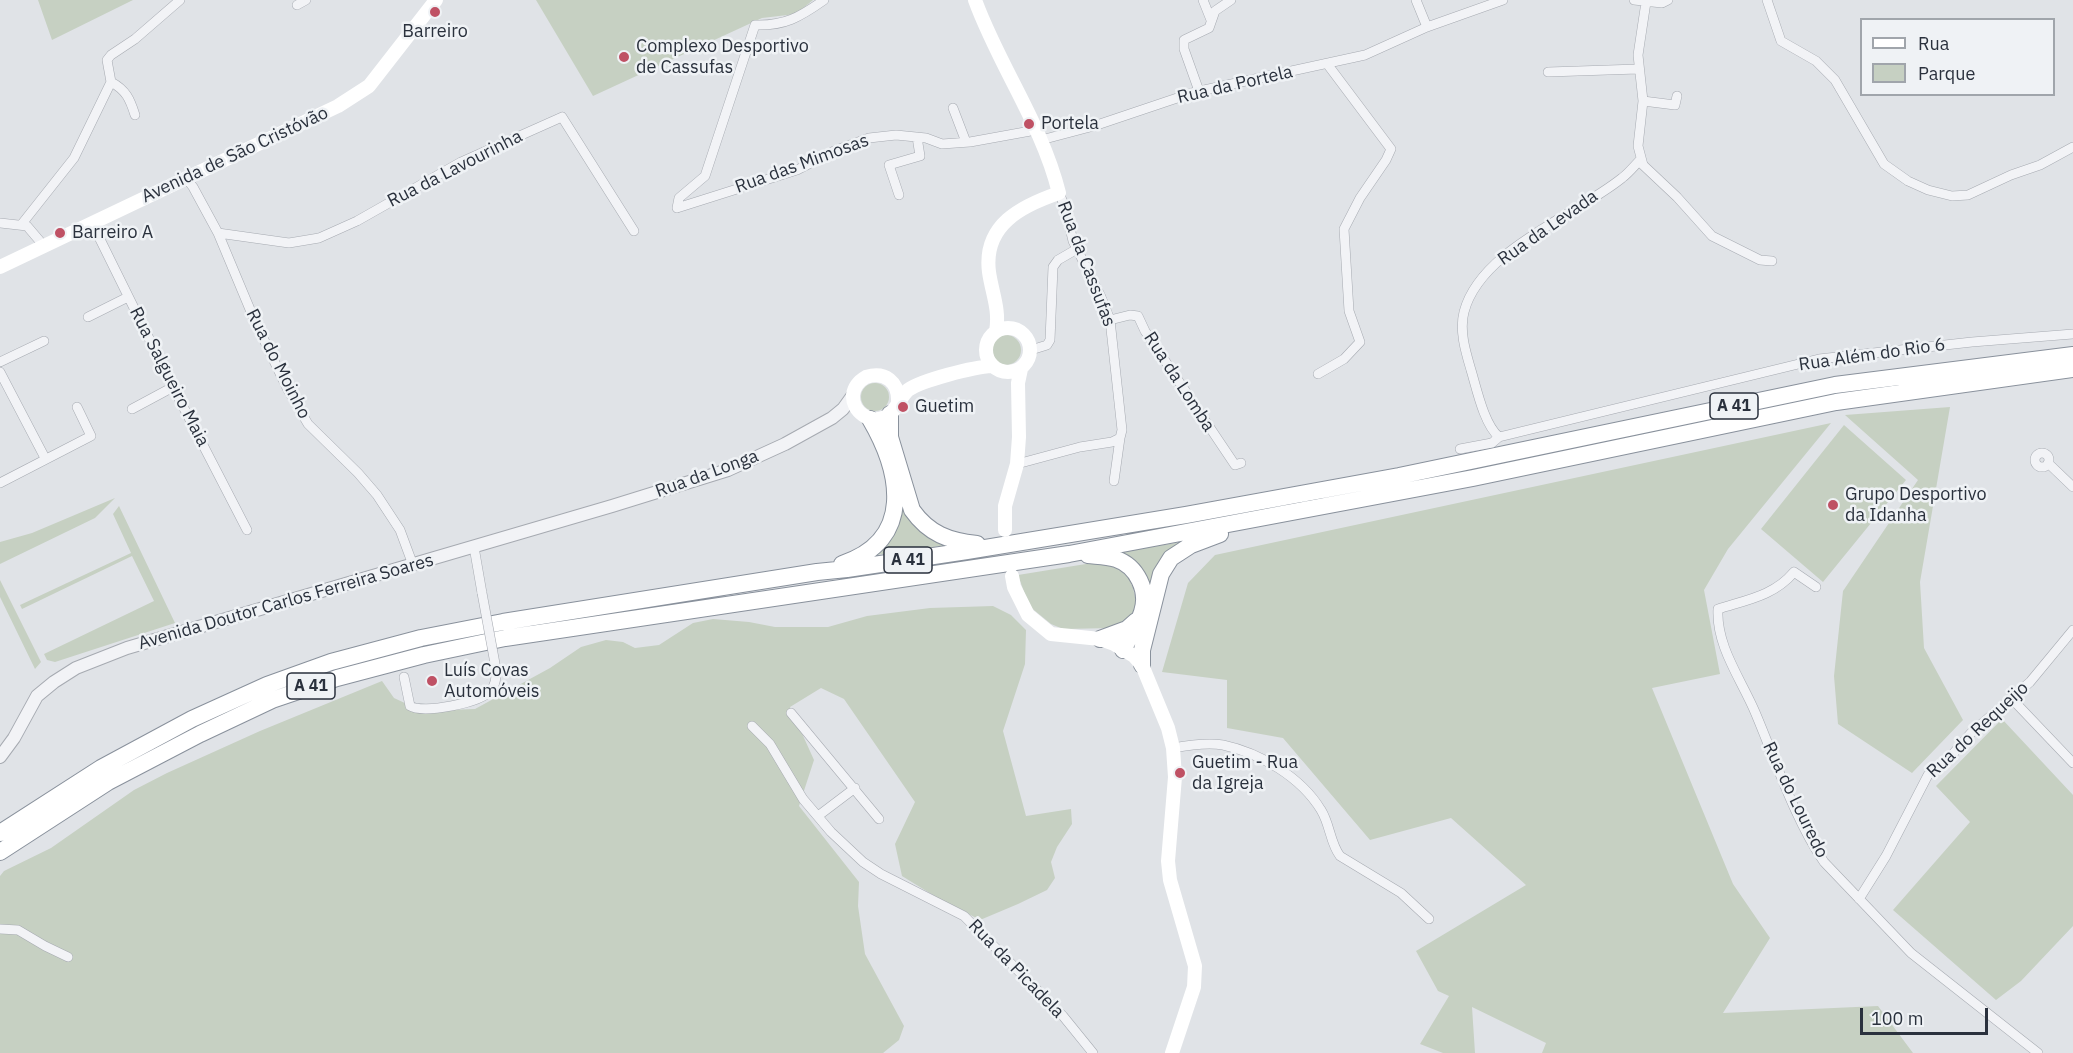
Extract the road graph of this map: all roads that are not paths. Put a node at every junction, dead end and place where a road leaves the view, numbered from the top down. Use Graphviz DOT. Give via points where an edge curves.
graph roads {
  1 [pos="180,0"];
  2 [pos="824,0"];
  3 [pos="975,0"];
  4 [pos="1203,0"];
  5 [pos="1231,0"];
  6 [pos="1416,0"];
  7 [pos="1503,0"];
  8 [pos="1634,0"];
  9 [pos="1767,0"];
  10 [pos="1664,1"];
  11 [pos="431,2"];
  12 [pos="1646,2"];
  13 [pos="1211,20"];
  14 [pos="1427,27"];
  15 [pos="1328,65"];
  16 [pos="1638,69"];
  17 [pos="1548,72"];
  18 [pos="111,82"];
  19 [pos="1199,91"];
  20 [pos="1677,96"];
  21 [pos="1643,101"];
  22 [pos="953,108"];
  23 [pos="135,115"];
  24 [pos="1039,135"];
  25 [pos="917,137"];
  26 [pos="966,142"];
  27 [pos="2072,151"];
  28 [pos="1641,159"];
  29 [pos="186,178"];
  30 [pos="1059,193"];
  31 [pos="899,195"];
  32 [pos="0,223"];
  33 [pos="92,223"];
  34 [pos="21,225"];
  35 [pos="634,231"];
  36 [pos="218,233"];
  37 [pos="45,246"];
  38 [pos="1077,249"];
  39 [pos="1772,261"];
  40 [pos="0,267"];
  41 [pos="128,297"];
  42 [pos="998,310"];
  43 [pos="88,317"];
  44 [pos="1110,320"];
  45 [pos="1013,328"];
  46 [pos="996,331"];
  47 [pos="2073,334"];
  48 [pos="44,341"];
  49 [pos="986,349"];
  50 [pos="1031,350"];
  51 [pos="2073,355"];
  52 [pos="0,362"];
  53 [pos="997,369"];
  54 [pos="1021,369"];
  55 [pos="2073,369"];
  56 [pos="0,372"];
  57 [pos="1318,374"];
  58 [pos="894,383"];
  59 [pos="173,387"];
  60 [pos="853,395"];
  61 [pos="77,407"];
  62 [pos="894,408"];
  63 [pos="132,409"];
  64 [pos="1018,409"];
  65 [pos="865,415"];
  66 [pos="832,418"];
  67 [pos="1499,437"];
  68 [pos="1120,438"];
  69 [pos="1461,449"];
  70 [pos="45,458"];
  71 [pos="1241,463"];
  72 [pos="2048,463"];
  73 [pos="1017,464"];
  74 [pos="1114,481"];
  75 [pos="0,483"];
  76 [pos="2073,487"];
  77 [pos="612,506"];
  78 [pos="1242,523"];
  79 [pos="247,530"];
  80 [pos="1002,537"];
  81 [pos="474,547"];
  82 [pos="1069,554"];
  83 [pos="413,565"];
  84 [pos="817,572"];
  85 [pos="1012,576"];
  86 [pos="1816,587"];
  87 [pos="1144,622"];
  88 [pos="2073,630"];
  89 [pos="1100,639"];
  90 [pos="1123,650"];
  91 [pos="1142,665"];
  92 [pos="404,676"];
  93 [pos="2011,698"];
  94 [pos="1158,707"];
  95 [pos="791,713"];
  96 [pos="752,726"];
  97 [pos="1173,748"];
  98 [pos="0,757"];
  99 [pos="2073,763"];
  100 [pos="855,788"];
  101 [pos="818,816"];
  102 [pos="879,819"];
  103 [pos="0,833"];
  104 [pos="0,852"];
  105 [pos="1859,899"];
  106 [pos="1429,919"];
  107 [pos="0,929"];
  108 [pos="68,957"];
  109 [pos="1093,1053"];
  110 [pos="1172,1053"];
  111 [pos="2038,1053"];
  1 -- 18 [label="street" via="111,55 107,60"];
  2 -- 25 [label="street, Rua das Mimosas" via="800,17 772,26 755,24 705,176 679,198 676,208 797,170 869,138"];
  3 -- 24 [label="main road, Rua da Cassufas"];
  4 -- 13 [label="street"];
  5 -- 13 [label="street" via="1215,11"];
  6 -- 14 [label="street"];
  7 -- 14 [label="street, Rua da Portela"];
  8 -- 12 [label="street"];
  9 -- 27 [label="street" via="1781,41 1816,61 1835,80 1884,164 1908,181 1953,196 1968,195"];
  10 -- 12 [label="street"];
  11 -- 29 [label="main road, Avenida de São Cristóvão" via="369,86 338,106"];
  12 -- 16 [label="street"];
  13 -- 19 [label="street" via="1209,28 1184,40"];
  14 -- 15 [label="street, Rua da Portela" via="1365,56"];
  15 -- 19 [label="street, Rua da Portela"];
  15 -- 57 [label="street" via="1391,149 1344,229 1349,311 1360,342 1344,359"];
  16 -- 17 [label="street"];
  16 -- 21 [label="street"];
  18 -- 23 [label="street" via="122,88"];
  18 -- 34 [label="street" via="74,158"];
  19 -- 24 [label="street, Rua da Portela" via="1094,126"];
  20 -- 21 [label="street" via="1675,105"];
  21 -- 28 [label="street" via="1638,146"];
  22 -- 26 [label="street"];
  24 -- 26 [label="street, Rua das Mimosas"];
  24 -- 30 [label="main road, Rua da Cassufas"];
  25 -- 26 [label="street, Rua das Mimosas" via="942,144"];
  25 -- 31 [label="street, Rua das Mimosas" via="920,156 889,165"];
  28 -- 39 [label="street" via="1712,236 1760,260"];
  28 -- 67 [label="street, Rua da Levada" via="1622,178 1513,249 1470,294 1463,314 1464,343 1484,412"];
  29 -- 33 [label="main road, Avenida de São Cristóvão"];
  29 -- 36 [label="street, Rua do Moinho"];
  30 -- 38 [label="street, Rua da Cassufas"];
  30 -- 42 [label="main road" via="1017,211 992,243 989,272"];
  32 -- 34 [label="street"];
  33 -- 37 [label="main road, Avenida de São Cristóvão"];
  33 -- 41 [label="street, Rua Salgueiro Maia"];
  34 -- 37 [label="street" via="27,226"];
  35 -- 36 [label="street, Rua da Lavourinha" via="562,117 461,162 319,238 289,243"];
  36 -- 83 [label="street, Rua do Moinho" via="288,390 308,424 377,495 400,530"];
  37 -- 40 [label="main road, Avenida de São Cristóvão"];
  38 -- 44 [label="street, Rua da Cassufas"];
  38 -- 50 [label="street" via="1053,267 1050,340 1047,345"];
  41 -- 43 [label="street"];
  41 -- 59 [label="street, Rua Salgueiro Maia"];
  42 -- 45 [label="main road"];
  42 -- 46 [label="main road"];
  44 -- 68 [label="street, Rua da Cassufas"];
  44 -- 71 [label="street, Rua da Lomba" via="1138,316 1235,465"];
  45 -- 46 [label="main road"];
  45 -- 50 [label="main road" via="1028,338"];
  46 -- 49 [label="main road, Rua da Longa"];
  47 -- 67 [label="street, Rua Além do Rio 6" via="1819,359"];
  48 -- 52 [label="street"];
  49 -- 53 [label="main road" via="988,361"];
  49 -- 58 [label="main road, Rua da Longa" via="966,364 910,382"];
  50 -- 54 [label="main road"];
  51 -- 80 [label="highway, A 41" via="1835,386 1399,476 1186,515"];
  53 -- 54 [label="main road, Rua da Longa"];
  53 -- 62 [label="main road, Rua da Longa" via="972,368 917,386"];
  53 -- 64 [label="main road"];
  54 -- 64 [label="main road"];
  55 -- 78 [label="highway, A 41" via="1836,402"];
  56 -- 70 [label="street"];
  58 -- 60 [label="main road, Rua da Longa" via="873,374 860,381"];
  58 -- 62 [label="main road"];
  59 -- 63 [label="street"];
  59 -- 79 [label="street, Rua Salgueiro Maia"];
  60 -- 65 [label="main road" via="856,407"];
  60 -- 66 [label="street, Rua da Longa"];
  61 -- 70 [label="street" via="91,436"];
  62 -- 65 [label="main road, Rua da Longa" via="884,418"];
  62 -- 80 [label="highway" via="890,437 907,498 918,519 935,533 959,542"];
  64 -- 73 [label="main road"];
  65 -- 66 [label="street, Rua da Longa"];
  65 -- 84 [label="highway" via="882,439 892,477 895,500 891,526 878,544 856,559"];
  66 -- 77 [label="street, Rua da Longa" via="728,470"];
  67 -- 69 [label="street" via="1492,443"];
  68 -- 73 [label="street"];
  68 -- 74 [label="street, Rua da Cassufas"];
  70 -- 75 [label="street"];
  72 -- 76 [label="street"];
  73 -- 80 [label="main road" via="1005,506"];
  77 -- 81 [label="street, Avenida Doutor Carlos Ferreira Soares"];
  78 -- 82 [label="highway, A 41"];
  78 -- 87 [label="highway" via="1191,545 1172,558 1161,574"];
  80 -- 84 [label="highway, A 41"];
  81 -- 83 [label="street, Avenida Doutor Carlos Ferreira Soares"];
  81 -- 92 [label="street, bridge" via="496,681 489,693 473,701 416,710 410,706"];
  82 -- 87 [label="highway" via="1115,558 1133,569 1143,588"];
  82 -- 104 [label="highway, A 41" via="505,638 337,678 272,700 190,739 108,782"];
  83 -- 98 [label="street, Avenida Doutor Carlos Ferreira Soares" via="127,648 76,668 37,696"];
  84 -- 103 [label="highway, A 41" via="503,622 331,662 192,719 101,768"];
  85 -- 89 [label="main road" via="1021,603 1038,625 1051,634"];
  86 -- 105 [label="street, Rua do Louredo" via="1794,572 1773,591 1718,609 1717,626 1814,847"];
  87 -- 89 [label="highway"];
  87 -- 90 [label="highway" via="1142,635"];
  87 -- 91 [label="highway"];
  88 -- 93 [label="street, Rua do Requeijo" via="2030,682"];
  89 -- 90 [label="main road"];
  90 -- 91 [label="main road"];
  90 -- 94 [label="main road"];
  91 -- 94 [label="main road"];
  93 -- 99 [label="street"];
  93 -- 105 [label="street, Rua do Requeijo" via="1928,775"];
  94 -- 97 [label="main road"];
  95 -- 100 [label="street"];
  96 -- 101 [label="street, Rua da Picadela" via="770,744"];
  97 -- 106 [label="street" via="1222,745 1272,765 1299,784 1321,810 1340,856 1401,893"];
  97 -- 110 [label="main road" via="1175,777 1168,861 1195,966 1194,987"];
  100 -- 101 [label="street"];
  100 -- 102 [label="street"];
  101 -- 109 [label="street, Rua da Picadela" via="863,862 964,916 1063,1016"];
  105 -- 111 [label="street, Rua do Louredo" via="1911,953"];
  107 -- 108 [label="street" via="18,930"];
}
